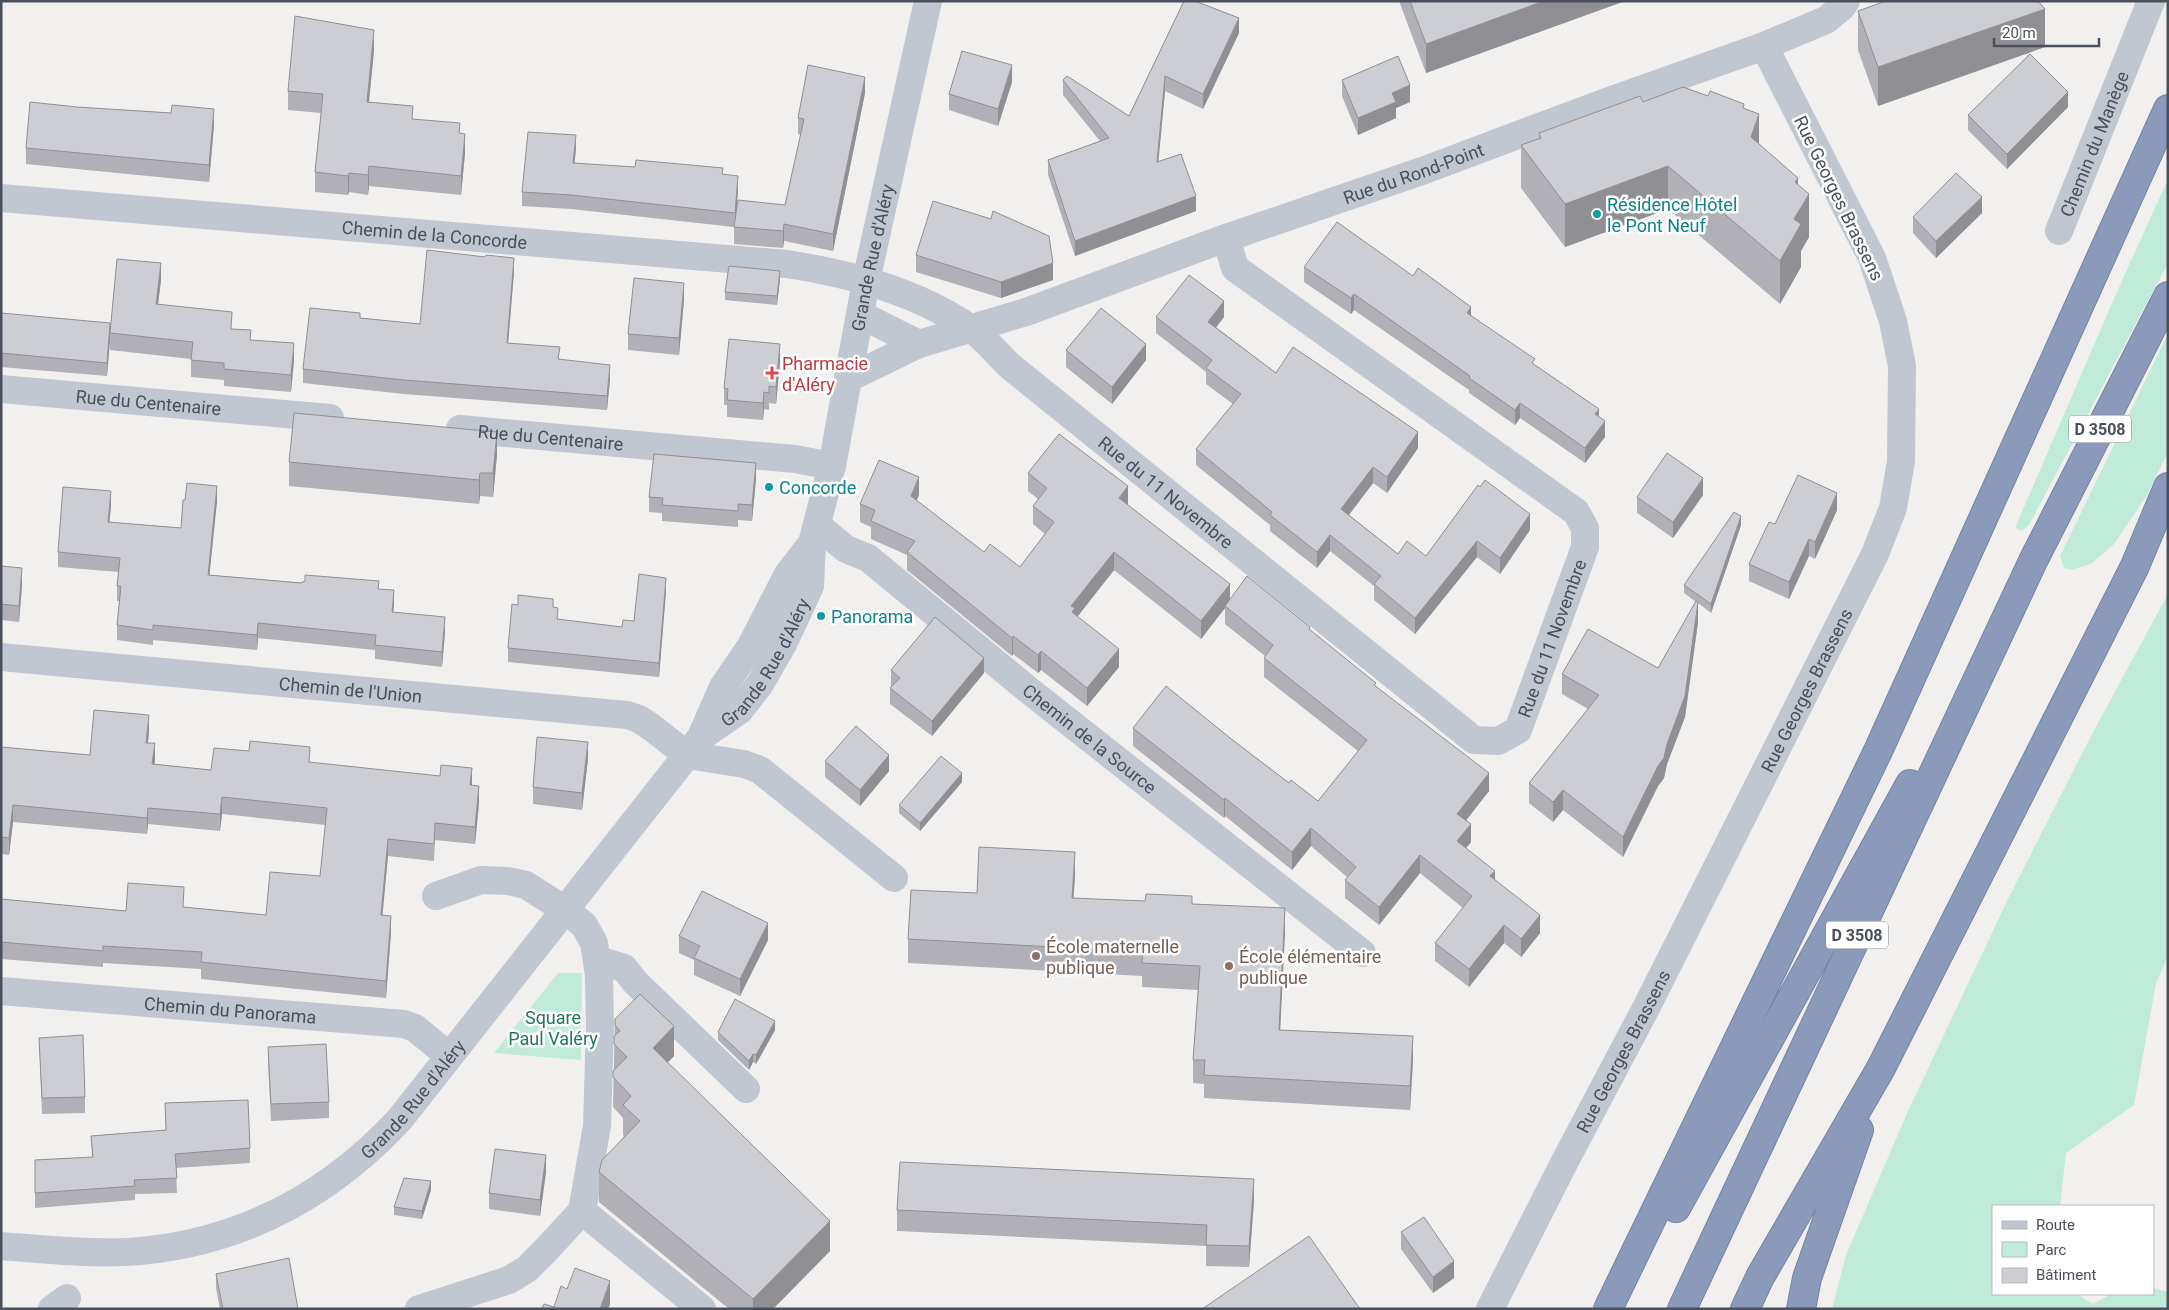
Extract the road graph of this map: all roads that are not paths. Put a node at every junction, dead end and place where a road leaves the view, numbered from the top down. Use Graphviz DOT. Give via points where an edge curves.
graph roads {
  1 [pos="928,1"];
  2 [pos="1846,1"];
  3 [pos="2151,1"];
  4 [pos="1764,46"];
  5 [pos="2168,109"];
  6 [pos="1,198"];
  7 [pos="2059,231"];
  8 [pos="1226,238"];
  9 [pos="866,281"];
  10 [pos="2168,296"];
  11 [pos="861,315"];
  12 [pos="971,328"];
  13 [pos="920,344"];
  14 [pos="848,378"];
  15 [pos="1,389"];
  16 [pos="358,420"];
  17 [pos="438,428"];
  18 [pos="832,466"];
  19 [pos="2168,487"];
  20 [pos="2168,515"];
  21 [pos="815,535"];
  22 [pos="2032,562"];
  23 [pos="2136,566"];
  24 [pos="1,657"];
  25 [pos="694,746"];
  26 [pos="894,878"];
  27 [pos="436,896"];
  28 [pos="565,910"];
  29 [pos="1362,953"];
  30 [pos="598,960"];
  31 [pos="1,992"];
  32 [pos="449,1056"];
  33 [pos="1881,1068"];
  34 [pos="746,1089"];
  35 [pos="582,1211"];
  36 [pos="1,1246"];
  37 [pos="419,1309"];
  38 [pos="702,1309"];
  39 [pos="1490,1309"];
  40 [pos="1608,1309"];
  41 [pos="1620,1309"];
  42 [pos="1682,1309"];
  43 [pos="1745,1309"];
  44 [pos="1801,1309"];
  1 -- 9 [label="street, Grande Rue d'Aléry"];
  2 -- 4 [label="street, Rue du Rond-Point" via="1826,20"];
  3 -- 7 [label="street, Chemin du Manège"];
  4 -- 8 [label="street, Rue du Rond-Point" via="1422,171"];
  4 -- 39 [label="street, Rue Georges Brassens" via="1872,258 1893,321 1902,366 1903,420 1902,461 1893,508 1875,554"];
  5 -- 40 [label="highway" via="1878,751"];
  6 -- 9 [label="street, Chemin de la Concorde" via="787,264"];
  8 -- 12 [label="street, Rue du Rond-Point" via="1026,312"];
  8 -- 12 [label="street, Rue du 11 Novembre" via="1235,268 1576,512 1585,528 1585,547 1518,730 1498,741 1474,740 1011,367"];
  9 -- 11 [label="street, Grande Rue d'Aléry"];
  9 -- 12 [label="street" via="904,292"];
  10 -- 22 [label="highway, D 3508"];
  11 -- 13 [label="street"];
  11 -- 14 [label="street, Grande Rue d'Aléry"];
  12 -- 13 [label="street, Rue du Rond-Point"];
  13 -- 14 [label="street, Rue du Rond-Point"];
  14 -- 18 [label="street, Grande Rue d'Aléry"];
  15 -- 16 [label="street, Rue du Centenaire"];
  17 -- 18 [label="street, Rue du Centenaire" via="795,459"];
  18 -- 21 [label="street, Grande Rue d'Aléry"];
  19 -- 23 [label="highway"];
  20 -- 23 [label="highway"];
  21 -- 25 [label="street, Grande Rue d'Aléry" via="788,574 751,646 722,687"];
  21 -- 29 [label="street, Chemin de la Source" via="868,558 1031,692"];
  22 -- 41 [label="highway"];
  22 -- 42 [label="highway, D 3508"];
  23 -- 33 [label="highway"];
  24 -- 25 [label="street, Chemin de l'Union" via="626,715"];
  25 -- 26 [label="street" via="760,770"];
  25 -- 28 [label="street, Grande Rue d'Aléry"];
  27 -- 28 [label="street" via="480,880 508,880 526,885"];
  28 -- 30 [label="street" via="584,925 594,943"];
  28 -- 32 [label="street, Grande Rue d'Aléry"];
  30 -- 34 [label="street" via="624,968"];
  30 -- 35 [label="street" via="597,1126"];
  31 -- 32 [label="street, Chemin du Panorama" via="404,1024 415,1028"];
  32 -- 36 [label="street, Grande Rue d'Aléry" via="385,1137 353,1165 318,1190 256,1222 205,1240 126,1252"];
  33 -- 43 [label="highway" via="1760,1277"];
  33 -- 44 [label="highway" via="1808,1278"];
  35 -- 37 [label="street" via="526,1269 509,1280"];
  35 -- 38 [label="street"];
}
